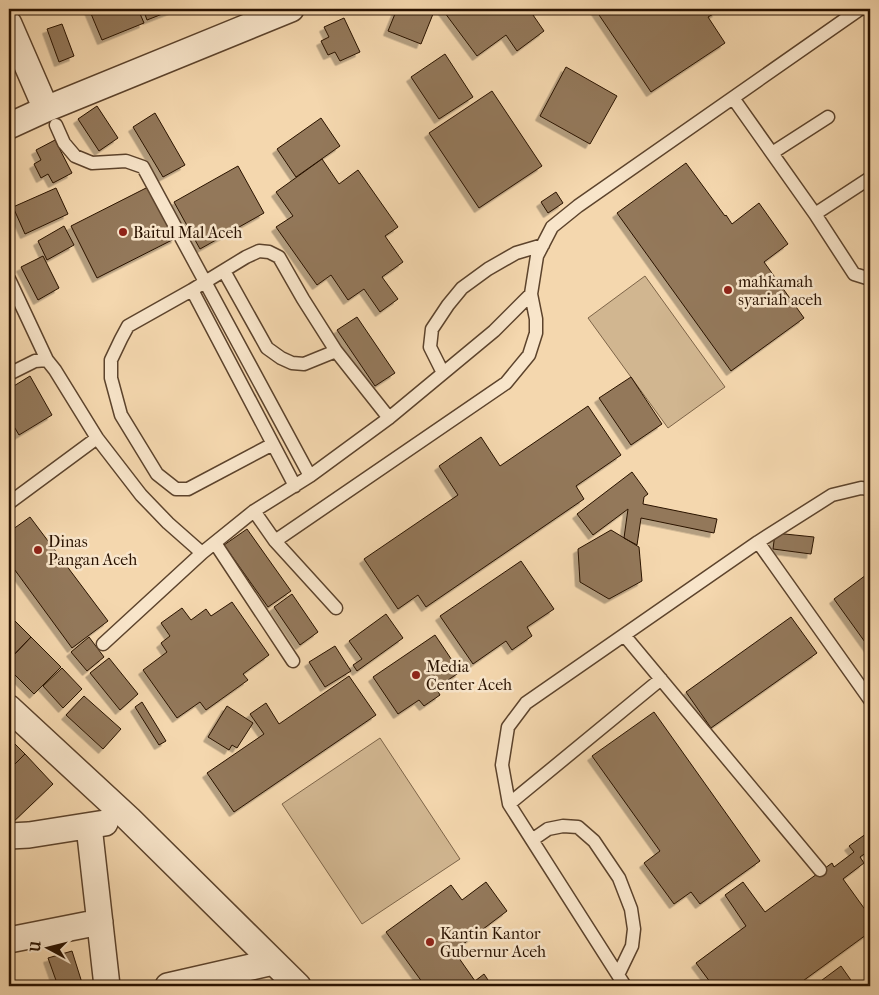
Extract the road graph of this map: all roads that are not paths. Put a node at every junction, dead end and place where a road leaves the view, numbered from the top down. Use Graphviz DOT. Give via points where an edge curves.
graph roads {
  1 [pos="291,9"];
  2 [pos="860,9"];
  3 [pos="9,24"];
  4 [pos="733,98"];
  5 [pos="51,117"];
  6 [pos="828,117"];
  7 [pos="9,126"];
  8 [pos="772,153"];
  9 [pos="870,178"];
  10 [pos="815,214"];
  11 [pos="543,245"];
  12 [pos="224,270"];
  13 [pos="9,279"];
  14 [pos="870,279"];
  15 [pos="206,282"];
  16 [pos="192,290"];
  17 [pos="531,294"];
  18 [pos="336,351"];
  19 [pos="47,360"];
  20 [pos="9,374"];
  21 [pos="443,374"];
  22 [pos="389,418"];
  23 [pos="97,438"];
  24 [pos="273,444"];
  25 [pos="310,476"];
  26 [pos="295,486"];
  27 [pos="870,489"];
  28 [pos="9,503"];
  29 [pos="254,511"];
  30 [pos="275,541"];
  31 [pos="758,542"];
  32 [pos="215,543"];
  33 [pos="202,553"];
  34 [pos="336,608"];
  35 [pos="624,635"];
  36 [pos="103,644"];
  37 [pos="293,661"];
  38 [pos="661,679"];
  39 [pos="870,700"];
  40 [pos="9,708"];
  41 [pos="509,804"];
  42 [pos="130,820"];
  43 [pos="89,826"];
  44 [pos="9,836"];
  45 [pos="532,840"];
  46 [pos="820,870"];
  47 [pos="100,922"];
  48 [pos="9,940"];
  49 [pos="273,962"];
  50 [pos="618,975"];
  51 [pos="107,986"];
  52 [pos="168,986"];
  53 [pos="298,986"];
  54 [pos="626,986"];
  1 -- 5 [label="street"];
  2 -- 4 [label="lane"];
  3 -- 5 [label="street"];
  4 -- 8 [label="lane"];
  4 -- 11 [label="lane" via="578,206 552,227"];
  5 -- 7 [label="street"];
  5 -- 15 [label="lane" via="64,143 75,156 92,164 126,161 143,167"];
  6 -- 8 [label="lane"];
  8 -- 10 [label="lane"];
  9 -- 10 [label="lane"];
  10 -- 14 [label="lane" via="854,274"];
  11 -- 17 [label="lane" via="537,256"];
  11 -- 21 [label="lane" via="516,254 488,269 462,288 448,305 432,329 430,347"];
  12 -- 15 [label="lane"];
  12 -- 18 [label="lane" via="267,348 292,363 304,364"];
  12 -- 18 [label="lane" via="258,251 279,257"];
  13 -- 19 [label="lane"];
  15 -- 16 [label="lane"];
  15 -- 25 [label="lane"];
  16 -- 24 [label="lane"];
  16 -- 24 [label="lane" via="128,326 111,360 111,378 121,414 157,474 176,489 188,489"];
  17 -- 21 [label="lane" via="494,332"];
  17 -- 30 [label="lane" via="536,334 529,355 506,383"];
  18 -- 22 [label="lane"];
  19 -- 20 [label="lane" via="35,360"];
  19 -- 23 [label="lane"];
  21 -- 22 [label="lane"];
  22 -- 25 [label="lane"];
  23 -- 28 [label="lane"];
  23 -- 33 [label="lane" via="141,495"];
  24 -- 26 [label="lane"];
  25 -- 26 [label="lane"];
  26 -- 29 [label="lane"];
  27 -- 31 [label="lane" via="832,495"];
  29 -- 30 [label="lane"];
  29 -- 32 [label="lane"];
  30 -- 34 [label="lane"];
  31 -- 35 [label="lane"];
  31 -- 39 [label="lane"];
  32 -- 33 [label="lane"];
  32 -- 37 [label="lane"];
  33 -- 36 [label="lane"];
  35 -- 38 [label="lane"];
  35 -- 41 [label="lane" via="526,703 508,727 502,765"];
  38 -- 41 [label="lane"];
  38 -- 46 [label="lane"];
  40 -- 42 [label="street"];
  41 -- 45 [label="lane"];
  42 -- 43 [label="street"];
  42 -- 49 [label="street"];
  43 -- 44 [label="street"];
  43 -- 47 [label="street"];
  45 -- 50 [label="lane"];
  45 -- 50 [label="lane" via="548,828 578,827 594,841 619,878 631,909 634,929 632,946"];
  47 -- 48 [label="street"];
  47 -- 51 [label="street"];
  49 -- 52 [label="street"];
  49 -- 53 [label="street"];
  50 -- 54 [label="lane"];
}
